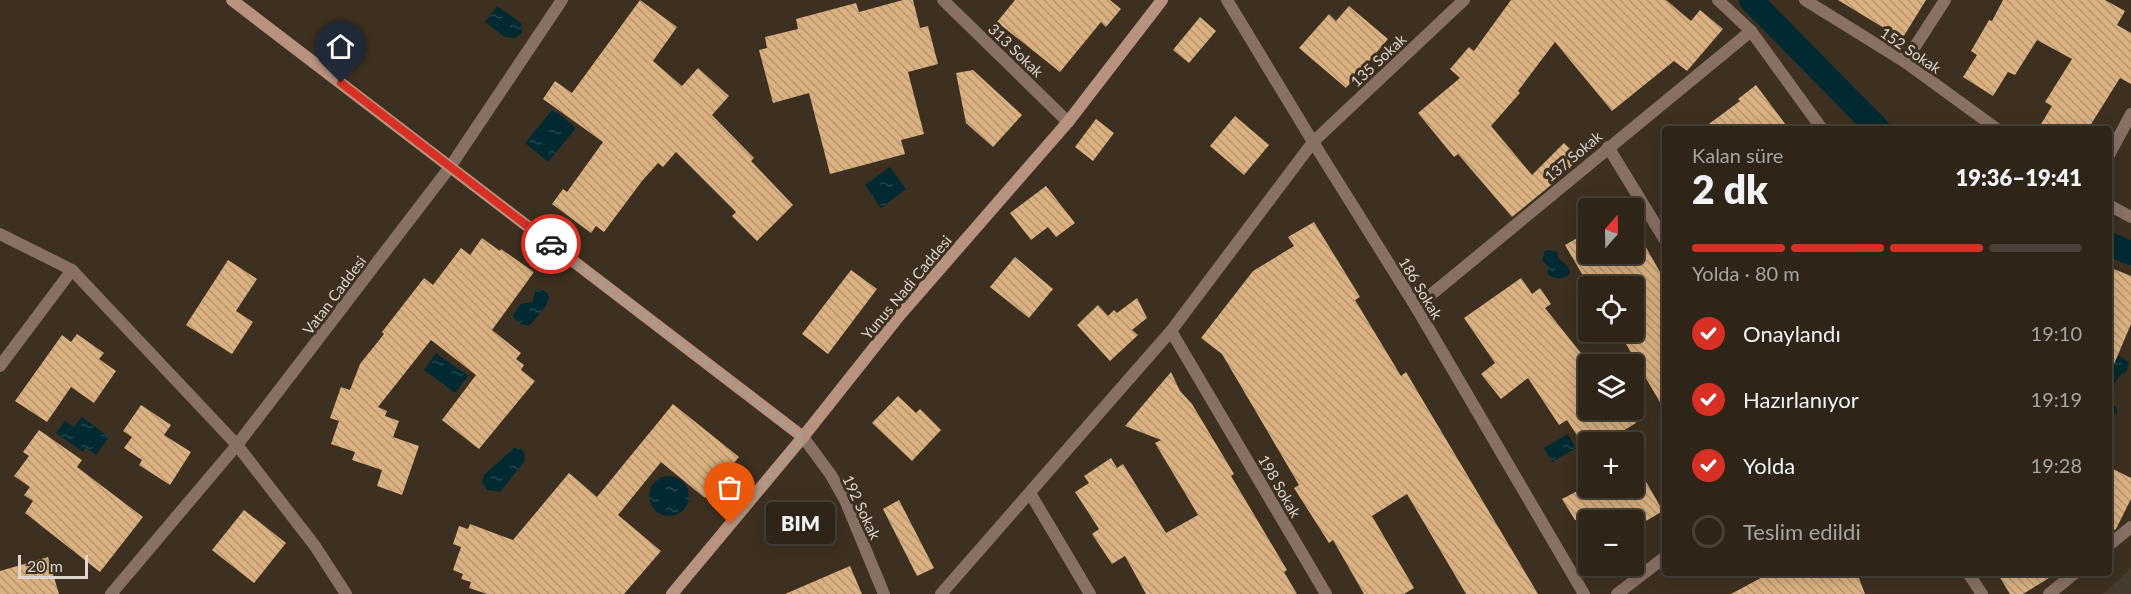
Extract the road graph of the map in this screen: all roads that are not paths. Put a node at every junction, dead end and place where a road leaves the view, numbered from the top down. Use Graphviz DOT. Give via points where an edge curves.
graph roads {
  1 [pos="232,0"];
  2 [pos="562,0"];
  3 [pos="943,0"];
  4 [pos="1162,0"];
  5 [pos="1227,0"];
  6 [pos="1464,0"];
  7 [pos="1718,0"];
  8 [pos="1805,0"];
  9 [pos="1945,0"];
  10 [pos="1751,31"];
  11 [pos="1905,62"];
  12 [pos="2131,114"];
  13 [pos="1068,122"];
  14 [pos="1820,126"];
  15 [pos="1993,126"];
  16 [pos="1313,142"];
  17 [pos="1608,147"];
  18 [pos="2112,149"];
  19 [pos="450,167"];
  20 [pos="2112,207"];
  21 [pos="2131,217"];
  22 [pos="0,234"];
  23 [pos="1662,235"];
  24 [pos="72,270"];
  25 [pos="1416,307"];
  26 [pos="1171,331"];
  27 [pos="0,366"];
  28 [pos="803,438"];
  29 [pos="237,446"];
  30 [pos="1030,493"];
  31 [pos="2131,527"];
  32 [pos="2112,543"];
  33 [pos="1662,559"];
  34 [pos="1970,576"];
  35 [pos="2071,576"];
  36 [pos="113,593"];
  37 [pos="346,594"];
  38 [pos="672,594"];
  39 [pos="884,594"];
  40 [pos="941,594"];
  41 [pos="1090,594"];
  42 [pos="1326,594"];
  43 [pos="1584,594"];
  44 [pos="1617,594"];
  45 [pos="1982,594"];
  46 [pos="2049,594"];
  1 -- 19 [label="street"];
  2 -- 19 [label="street, Vatan Caddesi"];
  3 -- 13 [label="street, 313 Sokak"];
  4 -- 13 [label="street, Yunus Nadi Caddesi"];
  5 -- 16 [label="street, 186 Sokak"];
  6 -- 16 [label="street, 135 Sokak"];
  7 -- 10 [label="street"];
  8 -- 11 [label="street, 152 Sokak"];
  9 -- 11 [label="street"];
  10 -- 14 [label="street"];
  10 -- 17 [label="street, 137 Sokak"];
  11 -- 15 [label="street, 152 Sokak"];
  12 -- 18 [label="street"];
  13 -- 28 [label="street, Yunus Nadi Caddesi" via="899,316"];
  16 -- 25 [label="street, 186 Sokak"];
  16 -- 26 [label="street, 135 Sokak"];
  17 -- 23 [label="street"];
  17 -- 25 [label="street, 137 Sokak"];
  19 -- 28 [label="street"];
  19 -- 29 [label="street, Vatan Caddesi"];
  20 -- 21 [label="street"];
  22 -- 24 [label="street"];
  24 -- 27 [label="street"];
  24 -- 29 [label="street"];
  25 -- 43 [label="street, 186 Sokak"];
  26 -- 30 [label="street, 135 Sokak"];
  26 -- 42 [label="street, 198 Sokak"];
  28 -- 38 [label="street, Yunus Nadi Caddesi"];
  28 -- 39 [label="street, 192 Sokak" via="845,500"];
  29 -- 36 [label="street, Vatan Caddesi"];
  29 -- 37 [label="street" via="315,546"];
  30 -- 40 [label="street, 135 Sokak"];
  30 -- 41 [label="street"];
  31 -- 32 [label="street"];
  33 -- 44 [label="street"];
  34 -- 45 [label="street"];
  35 -- 46 [label="street"];
}
